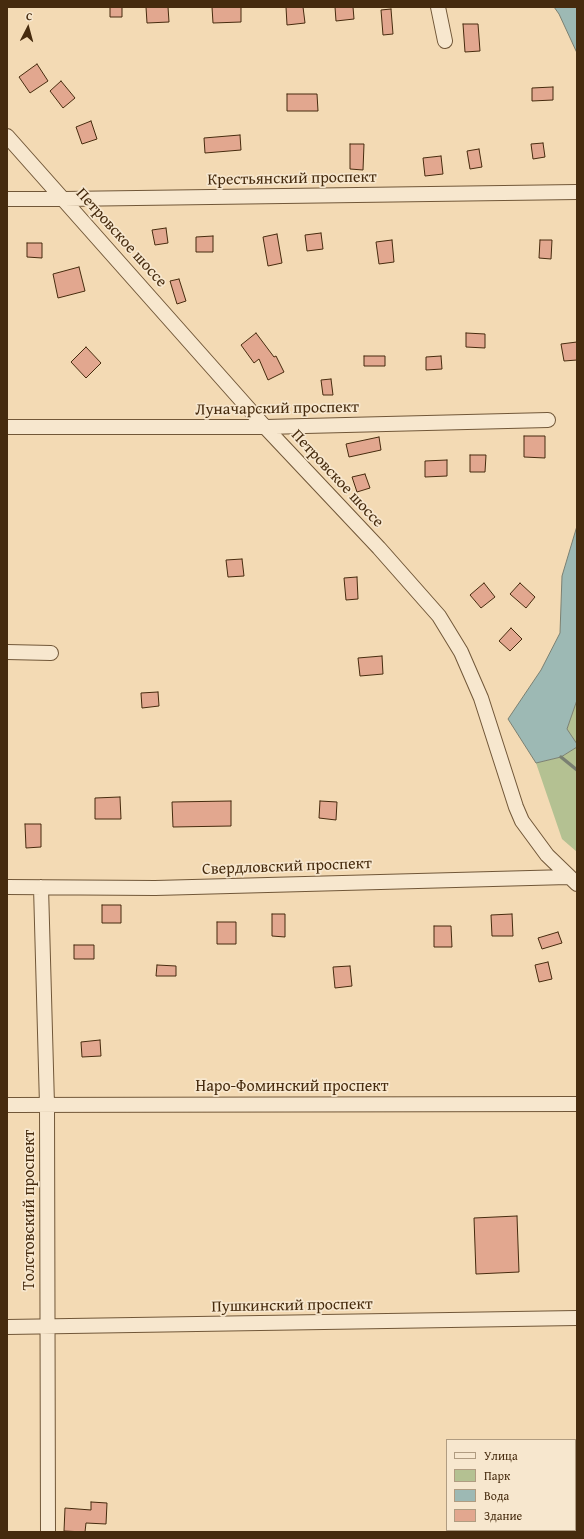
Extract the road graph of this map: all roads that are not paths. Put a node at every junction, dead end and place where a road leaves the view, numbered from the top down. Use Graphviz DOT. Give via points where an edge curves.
graph roads {
  1 [pos="438,7"];
  2 [pos="445,41"];
  3 [pos="7,136"];
  4 [pos="577,192"];
  5 [pos="7,199"];
  6 [pos="64,199"];
  7 [pos="548,420"];
  8 [pos="7,427"];
  9 [pos="265,427"];
  10 [pos="7,652"];
  11 [pos="51,652"];
  12 [pos="573,881"];
  13 [pos="7,887"];
  14 [pos="41,887"];
  15 [pos="47,1104"];
  16 [pos="577,1104"];
  17 [pos="7,1105"];
  18 [pos="577,1318"];
  19 [pos="7,1327"];
  20 [pos="47,1327"];
  21 [pos="48,1532"];
  1 -- 2 [label="street"];
  3 -- 6 [label="street, Петровское шоссе"];
  4 -- 6 [label="street, Крестьянский проспект"];
  5 -- 6 [label="street, Крестьянский проспект"];
  6 -- 9 [label="street, Петровское шоссе"];
  7 -- 9 [label="street, Луначарский проспект"];
  8 -- 9 [label="street, Луначарский проспект"];
  9 -- 12 [label="street, Петровское шоссе" via="439,616 461,652 481,698 522,821 547,855"];
  10 -- 11 [label="street"];
  12 -- 14 [label="street, Свердловский проспект" via="156,888"];
  13 -- 14 [label="street, Свердловский проспект"];
  14 -- 15 [label="street, Толстовский проспект"];
  15 -- 16 [label="street, Наро-Фоминский проспект"];
  15 -- 17 [label="street, Наро-Фоминский проспект"];
  15 -- 20 [label="street, Толстовский проспект"];
  18 -- 20 [label="street, Пушкинский проспект"];
  19 -- 20 [label="street, Пушкинский проспект"];
  20 -- 21 [label="street, Толстовский проспект"];
}
